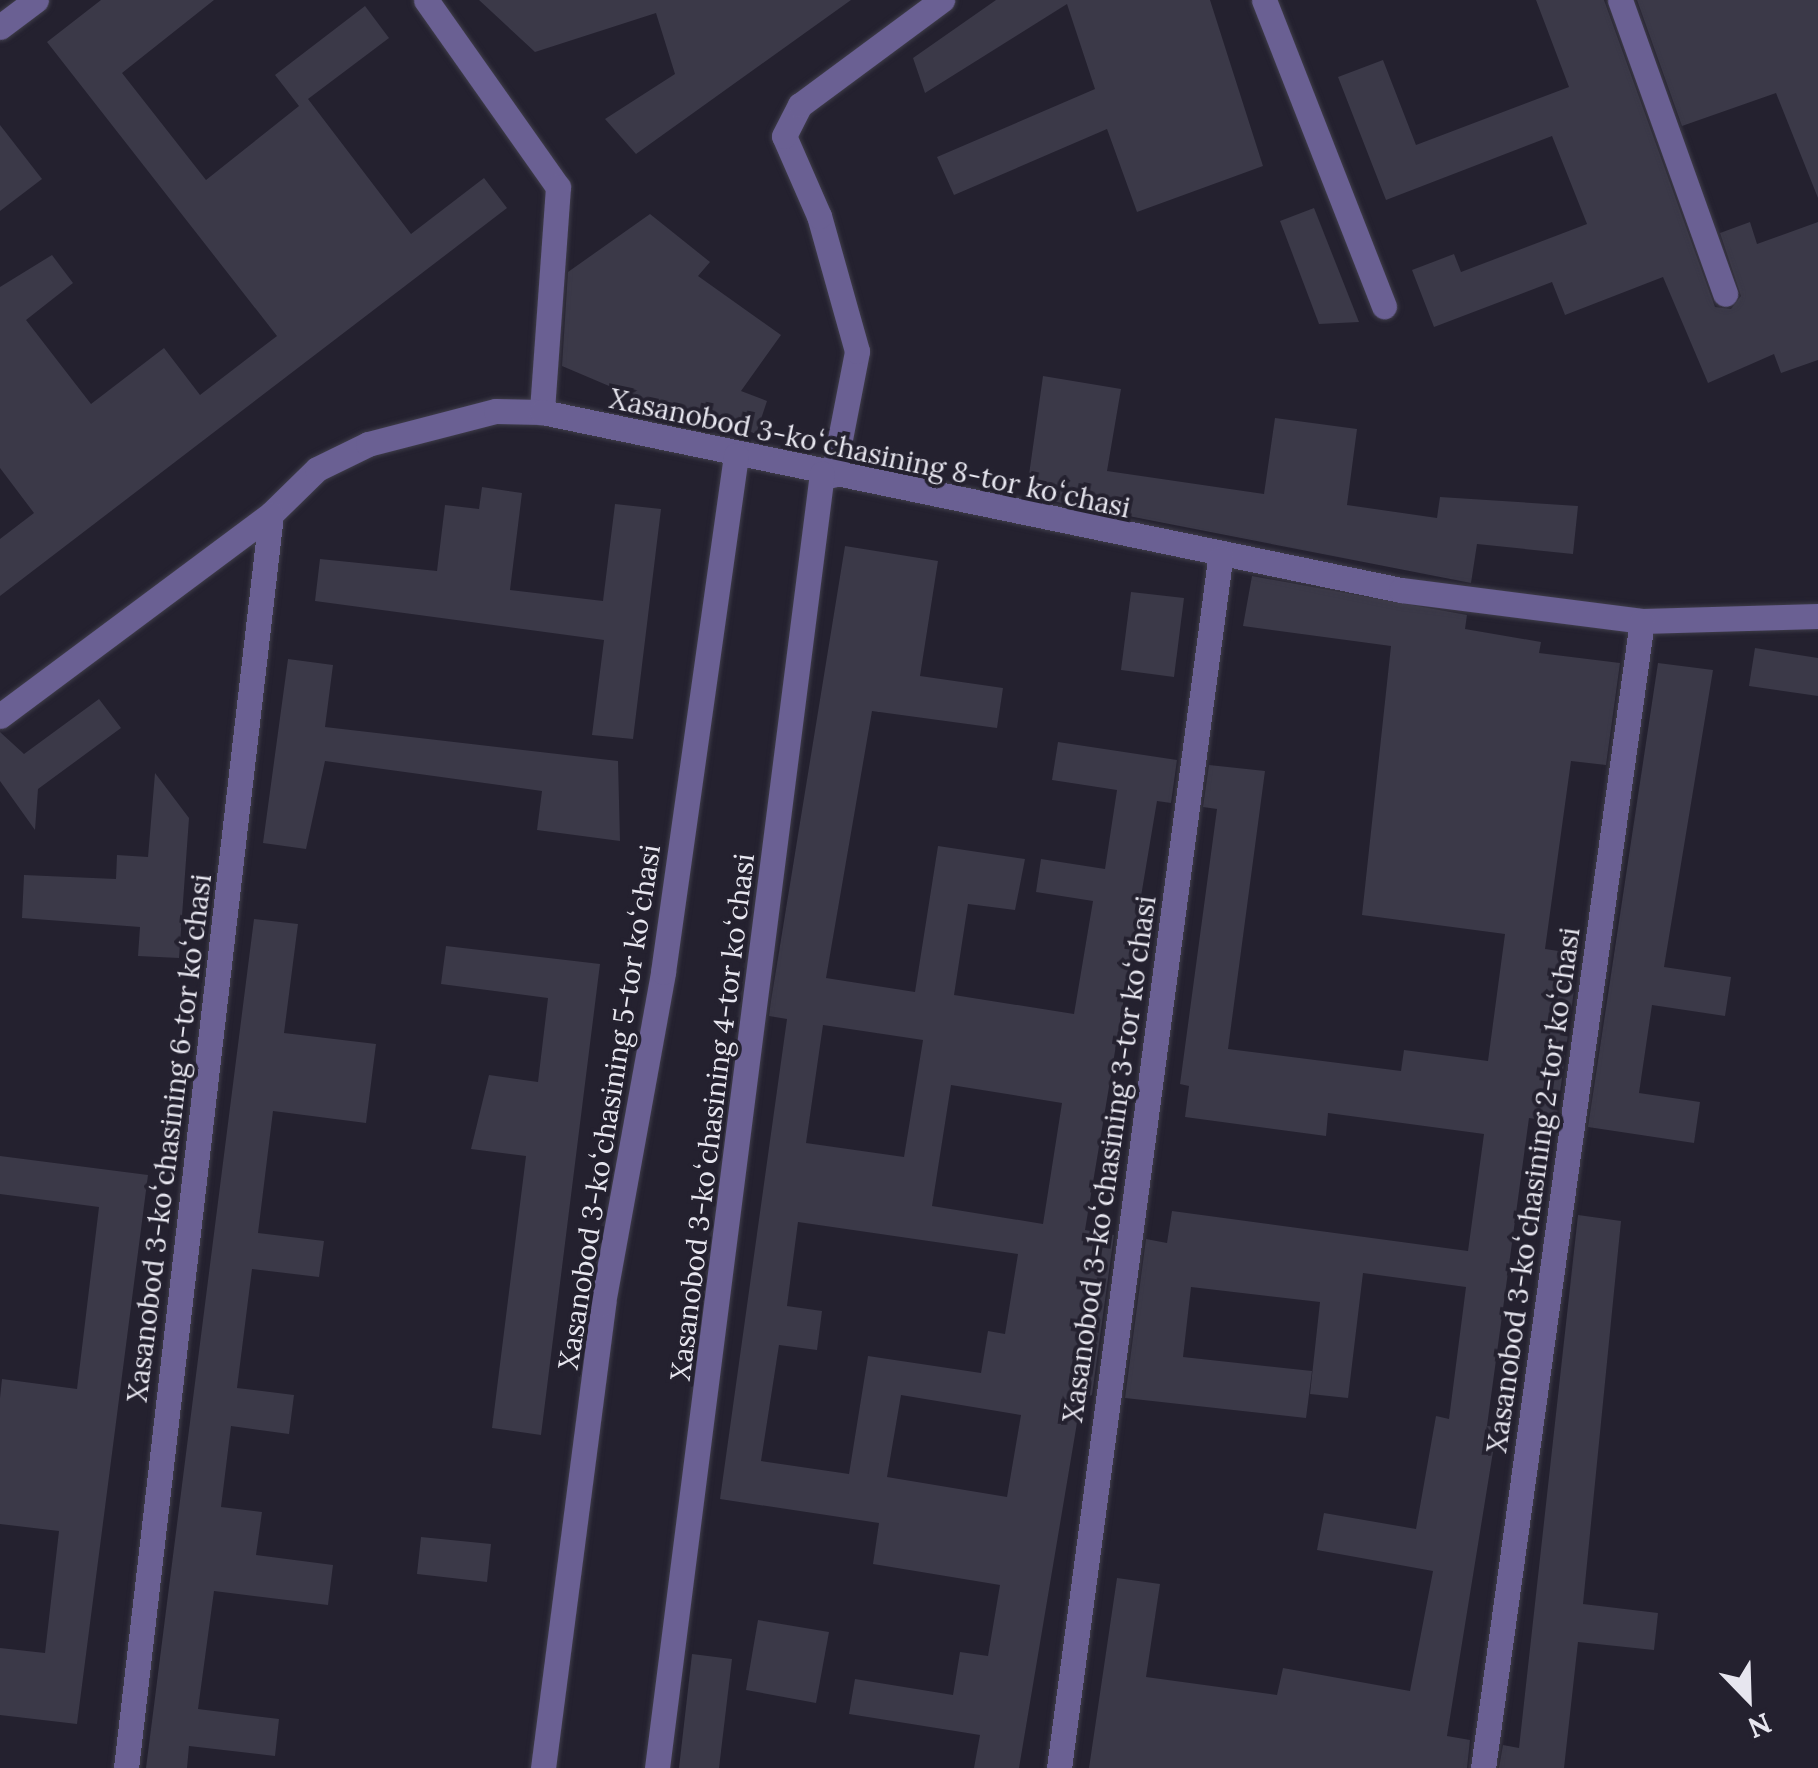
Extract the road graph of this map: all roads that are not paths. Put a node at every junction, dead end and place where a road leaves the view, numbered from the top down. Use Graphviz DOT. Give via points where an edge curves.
graph roads {
  1 [pos="36,0"];
  2 [pos="426,0"];
  3 [pos="942,0"];
  4 [pos="1264,0"];
  5 [pos="1620,0"];
  6 [pos="915,9"];
  7 [pos="0,27"];
  8 [pos="1726,294"];
  9 [pos="1384,306"];
  10 [pos="542,412"];
  11 [pos="736,455"];
  12 [pos="827,474"];
  13 [pos="271,514"];
  14 [pos="1220,558"];
  15 [pos="1818,616"];
  16 [pos="1642,621"];
  17 [pos="0,716"];
  18 [pos="126,1768"];
  19 [pos="543,1768"];
  20 [pos="656,1768"];
  21 [pos="1058,1768"];
  22 [pos="1483,1768"];
  1 -- 7 [label="street"];
  2 -- 10 [label="street" via="558,187"];
  3 -- 6 [label="street"];
  4 -- 9 [label="street"];
  5 -- 8 [label="street"];
  6 -- 12 [label="street, Xasanobod 3-koʻchasining 4-tor koʻchasi" via="800,105 784,136 826,233 858,351"];
  10 -- 11 [label="street, Xasanobod 3-koʻchasining 8-tor koʻchasi"];
  10 -- 13 [label="street, Xasanobod 3-koʻchasining 8-tor koʻchasi" via="496,410 368,444 292,486"];
  11 -- 12 [label="street, Xasanobod 3-koʻchasining 8-tor koʻchasi"];
  11 -- 19 [label="street, Xasanobod 3-koʻchasining 5-tor koʻchasi" via="663,972 602,1303"];
  12 -- 14 [label="street, Xasanobod 3-koʻchasining 8-tor koʻchasi"];
  12 -- 20 [label="street, Xasanobod 3-koʻchasining 4-tor koʻchasi"];
  13 -- 17 [label="street, Xasanobod 3-koʻchasining 8-tor koʻchasi"];
  13 -- 18 [label="street, Xasanobod 3-koʻchasining 6-tor koʻchasi"];
  14 -- 16 [label="street, Xasanobod 3-koʻchasining 8-tor koʻchasi"];
  14 -- 21 [label="street, Xasanobod 3-koʻchasining 3-tor koʻchasi"];
  15 -- 16 [label="street, Xasanobod 3-koʻchasining 8-tor koʻchasi"];
  16 -- 22 [label="street, Xasanobod 3-koʻchasining 2-tor koʻchasi"];
}
